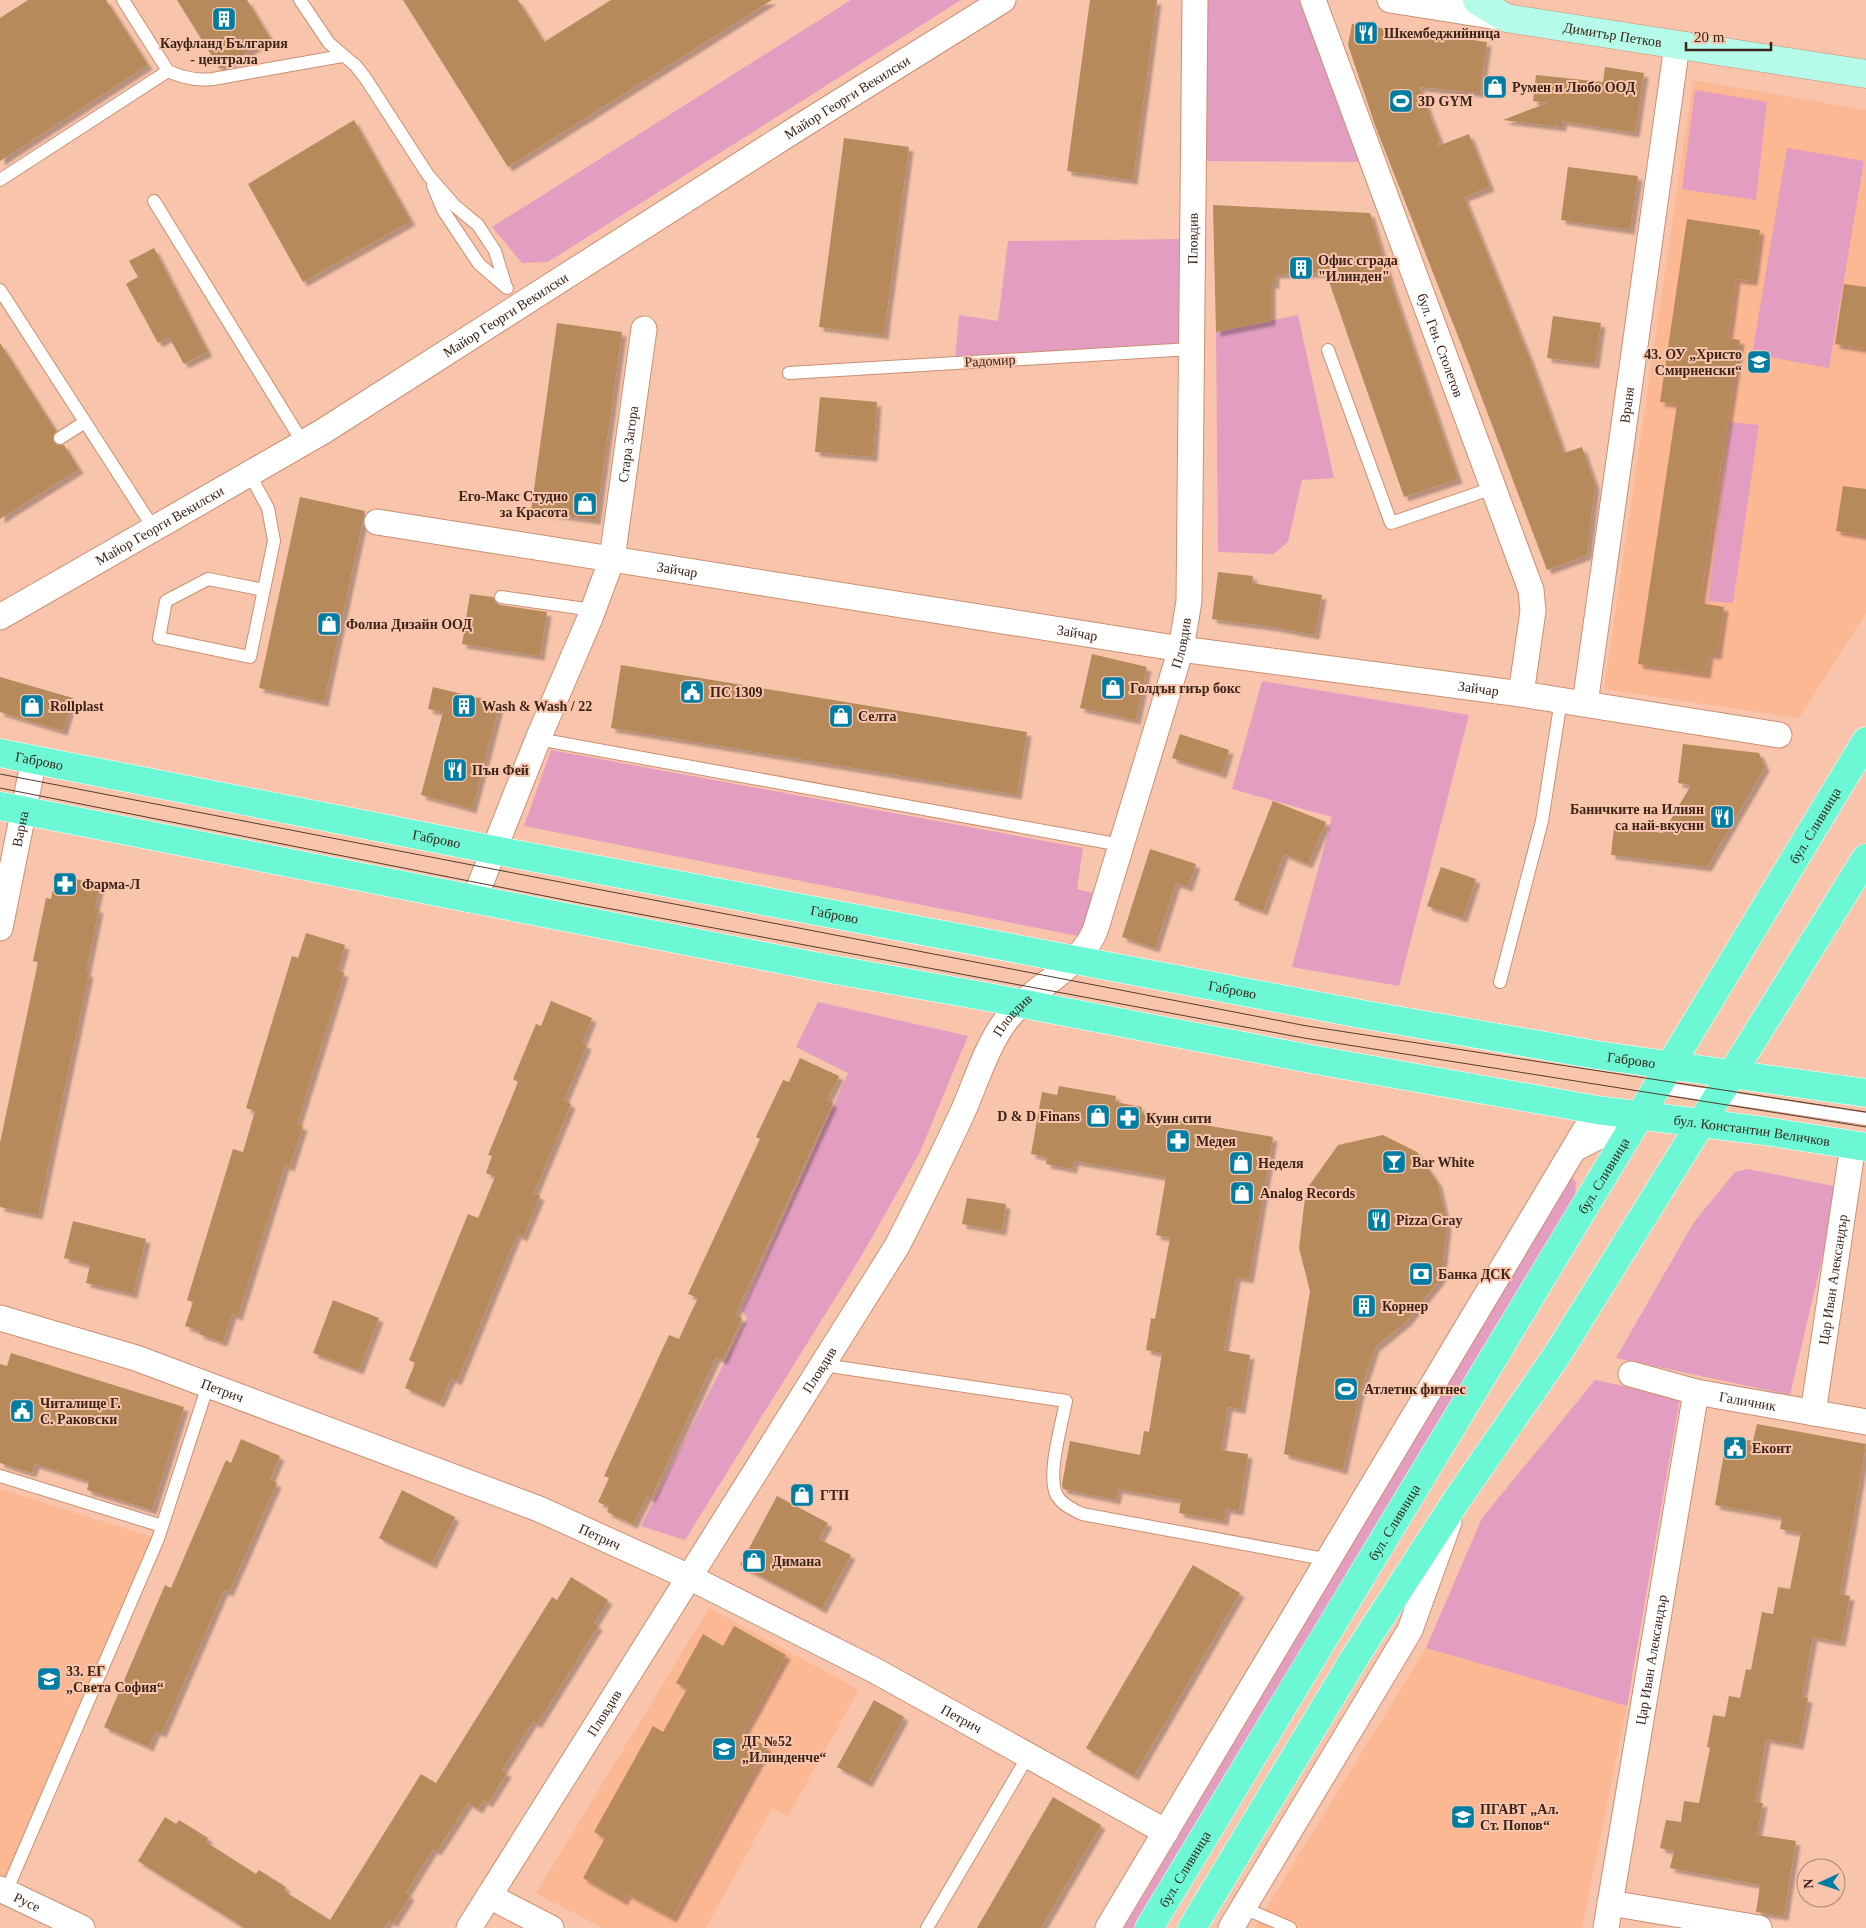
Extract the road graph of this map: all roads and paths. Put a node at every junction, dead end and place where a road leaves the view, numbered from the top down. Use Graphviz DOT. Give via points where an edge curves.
graph roads {
  1 [pos="124,0"];
  2 [pos="300,0"];
  3 [pos="1003,0"];
  4 [pos="1195,0"];
  5 [pos="1313,0"];
  6 [pos="1390,0"];
  7 [pos="1477,0"];
  8 [pos="1506,18"];
  9 [pos="1677,45"];
  10 [pos="342,56"];
  11 [pos="168,72"];
  12 [pos="1866,74"];
  13 [pos="428,174"];
  14 [pos="0,180"];
  15 [pos="154,201"];
  16 [pos="0,290"];
  17 [pos="513,296"];
  18 [pos="644,329"];
  19 [pos="1191,349"];
  20 [pos="1328,350"];
  21 [pos="790,373"];
  22 [pos="85,422"];
  23 [pos="60,438"];
  24 [pos="303,443"];
  25 [pos="250,476"];
  26 [pos="1493,488"];
  27 [pos="377,522"];
  28 [pos="154,529"];
  29 [pos="612,559"];
  30 [pos="264,590"];
  31 [pos="501,597"];
  32 [pos="593,610"];
  33 [pos="0,616"];
  34 [pos="1182,649"];
  35 [pos="1521,694"];
  36 [pos="1561,700"];
  37 [pos="1585,704"];
  38 [pos="1779,735"];
  39 [pos="538,739"];
  40 [pos="1866,741"];
  41 [pos="0,752"];
  42 [pos="34,759"];
  43 [pos="12,808"];
  44 [pos="1121,845"];
  45 [pos="494,850"];
  46 [pos="1866,858"];
  47 [pos="474,900"];
  48 [pos="0,928"];
  49 [pos="1075,961"];
  50 [pos="1500,982"];
  51 [pos="1021,1004"];
  52 [pos="1670,1064"];
  53 [pos="1733,1073"];
  54 [pos="1656,1087"];
  55 [pos="1866,1093"];
  56 [pos="1718,1097"];
  57 [pos="1597,1110"];
  58 [pos="1639,1116"];
  59 [pos="1866,1119"];
  60 [pos="1701,1123"];
  61 [pos="1859,1146"];
  62 [pos="1574,1149"];
  63 [pos="0,1318"];
  64 [pos="823,1365"];
  65 [pos="1631,1374"];
  66 [pos="208,1385"];
  67 [pos="1696,1392"];
  68 [pos="1813,1413"];
  69 [pos="1866,1422"];
  70 [pos="0,1476"];
  71 [pos="1456,1501"];
  72 [pos="162,1526"];
  73 [pos="1330,1560"];
  74 [pos="689,1577"];
  75 [pos="1028,1756"];
  76 [pos="1166,1832"];
  77 [pos="3,1891"];
  78 [pos="490,1896"];
  79 [pos="1610,1903"];
  80 [pos="1238,1918"];
  81 [pos="82,1928"];
  82 [pos="469,1928"];
  83 [pos="550,1928"];
  84 [pos="927,1928"];
  85 [pos="1108,1928"];
  86 [pos="1149,1928"];
  87 [pos="1192,1928"];
  88 [pos="1290,1928"];
  89 [pos="1606,1928"];
  90 [pos="1759,1928"];
  1 -- 11 [label="lane"];
  2 -- 10 [label="lane" via="329,43"];
  3 -- 17 [label="street, Майор Георги Векилски"];
  4 -- 19 [label="street, Пловдив"];
  5 -- 26 [label="street, бул. Ген. Столетов"];
  6 -- 8 [label="street, Димитър Петков"];
  7 -- 8 [label="street"];
  8 -- 9 [label="street, Димитър Петков"];
  9 -- 12 [label="street, Димитър Петков"];
  9 -- 37 [label="street, Враня"];
  10 -- 11 [label="lane" via="213,79 189,79"];
  10 -- 13 [label="lane" via="366,79"];
  11 -- 14 [label="lane"];
  13 -- 17 [label="lane" via="443,210 479,264"];
  13 -- 17 [label="lane" via="455,206 478,225 495,252"];
  15 -- 24 [label="lane"];
  16 -- 22 [label="lane"];
  17 -- 24 [label="street, Майор Георги Векилски"];
  18 -- 29 [label="street, Стара Загора"];
  19 -- 21 [label="lane, Радомир"];
  19 -- 34 [label="street, Пловдив" via="1189,602"];
  20 -- 26 [label="lane" via="1391,523"];
  22 -- 23 [label="lane"];
  22 -- 28 [label="lane"];
  24 -- 25 [label="street, Майор Георги Векилски"];
  25 -- 28 [label="street, Майор Георги Векилски"];
  25 -- 30 [label="lane" via="268,508 274,541"];
  26 -- 35 [label="street, бул. Ген. Столетов" via="1533,601"];
  27 -- 29 [label="street, Зайчар"];
  28 -- 33 [label="street, Майор Георги Векилски"];
  29 -- 32 [label="street, Стара Загора"];
  29 -- 34 [label="street, Зайчар"];
  30 -- 30 [label="lane" via="250,657 159,638 166,601 208,579"];
  31 -- 32 [label="lane"];
  32 -- 39 [label="street, Стара Загора"];
  34 -- 35 [label="street, Зайчар"];
  34 -- 44 [label="street, Пловдив"];
  35 -- 36 [label="street, Зайчар"];
  36 -- 37 [label="street, Зайчар"];
  36 -- 50 [label="lane" via="1542,821"];
  37 -- 38 [label="street, Зайчар"];
  39 -- 44 [label="lane"];
  39 -- 45 [label="street, Стара Загора"];
  40 -- 52 [label="main road, бул. Сливница"];
  41 -- 42 [label="main road, Габрово"];
  42 -- 43 [label="street, Варна"];
  42 -- 45 [label="main road, Габрово"];
  43 -- 47 [label="main road"];
  43 -- 48 [label="street, Варна"];
  44 -- 49 [label="street, Пловдив" via="1095,931"];
  45 -- 47 [label="street, Стара Загора"];
  45 -- 49 [label="main road, Габрово"];
  46 -- 53 [label="main road"];
  47 -- 51 [label="main road"];
  49 -- 51 [label="street, Пловдив"];
  49 -- 52 [label="main road, Габрово" via="1597,1055"];
  51 -- 57 [label="main road"];
  51 -- 64 [label="street, Пловдив" via="996,1037 935,1173 897,1246"];
  52 -- 53 [label="main road"];
  52 -- 54 [label="main road, бул. Сливница"];
  53 -- 55 [label="main road"];
  53 -- 56 [label="main road"];
  54 -- 56 [label="lane, бул. Константин Величков"];
  54 -- 58 [label="main road, бул. Сливница"];
  56 -- 59 [label="lane, бул. Константин Величков"];
  56 -- 60 [label="main road"];
  57 -- 58 [label="main road"];
  57 -- 62 [label="street"];
  58 -- 60 [label="main road, бул. Константин Величков"];
  58 -- 62 [label="street, бул. Сливница"];
  58 -- 86 [label="main road, бул. Сливница"];
  60 -- 61 [label="main road, бул. Константин Величков"];
  60 -- 71 [label="main road" via="1557,1355"];
  61 -- 68 [label="street, Цар Иван Александър"];
  62 -- 73 [label="street"];
  63 -- 66 [label="street, Петрич" via="136,1358"];
  64 -- 73 [label="lane" via="1066,1401 1052,1479 1057,1495 1067,1507 1082,1514"];
  64 -- 74 [label="street, Пловдив"];
  65 -- 67 [label="street, Галичник"];
  66 -- 72 [label="lane"];
  66 -- 74 [label="street, Петрич" via="539,1509"];
  67 -- 68 [label="street, Галичник"];
  67 -- 79 [label="street, Цар Иван Александър"];
  68 -- 69 [label="street, Галичник"];
  70 -- 72 [label="lane"];
  71 -- 80 [label="street" via="1410,1630"];
  71 -- 87 [label="main road" via="1355,1657"];
  72 -- 77 [label="lane"];
  73 -- 76 [label="street"];
  74 -- 75 [label="street, Петрич" via="874,1670"];
  74 -- 78 [label="street, Пловдив"];
  75 -- 76 [label="street, Петрич"];
  75 -- 84 [label="lane"];
  76 -- 85 [label="street"];
  77 -- 81 [label="street, Русе"];
  78 -- 82 [label="street, Пловдив"];
  78 -- 83 [label="street"];
  79 -- 89 [label="street, Цар Иван Александър"];
  79 -- 90 [label="street"];
  80 -- 88 [label="lane"];
}
